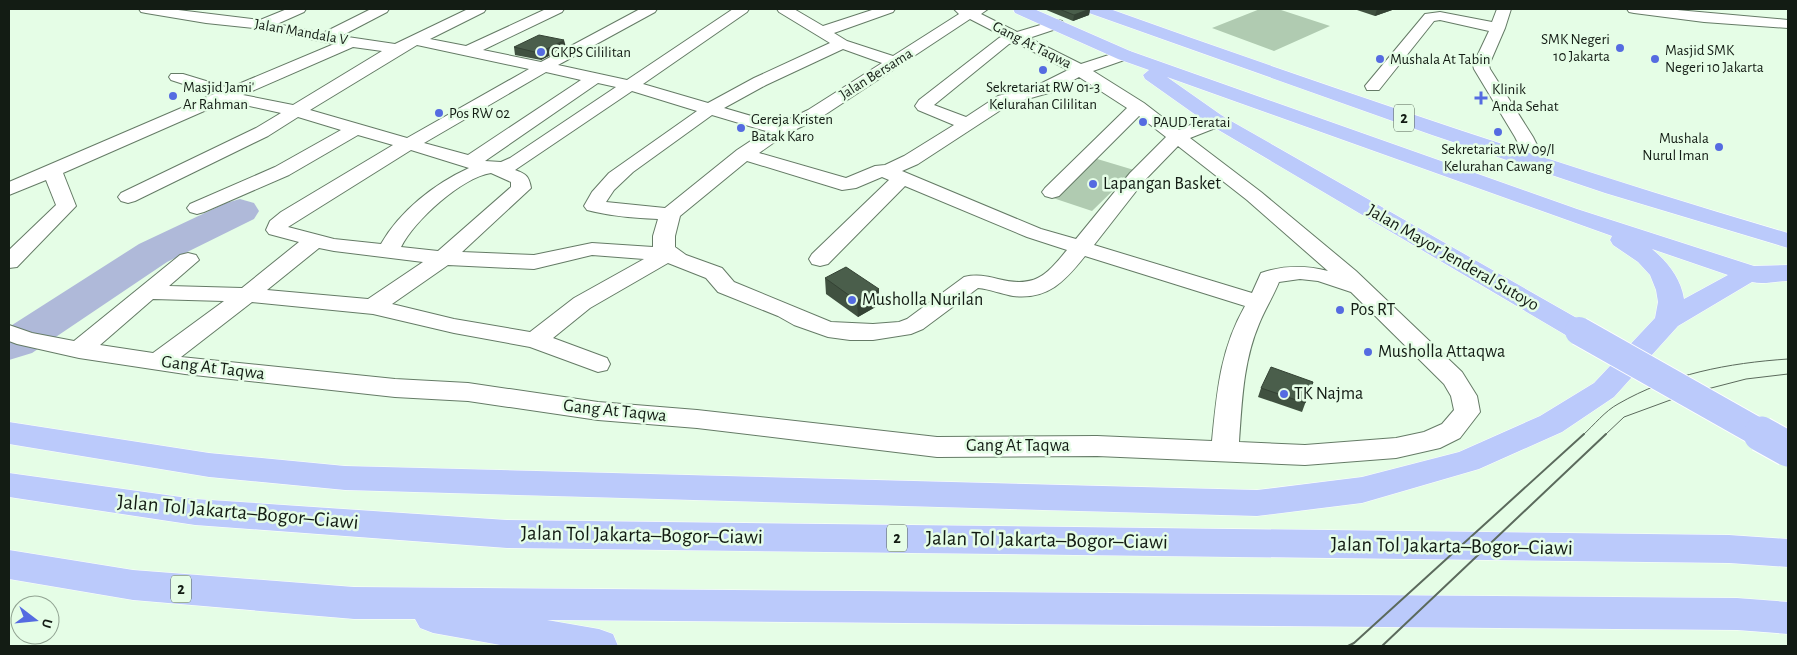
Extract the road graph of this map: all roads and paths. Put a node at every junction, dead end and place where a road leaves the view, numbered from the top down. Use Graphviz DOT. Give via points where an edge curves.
graph roads {
  1 [pos="146,9"];
  2 [pos="227,9"];
  3 [pos="299,9"];
  4 [pos="382,9"];
  5 [pos="479,9"];
  6 [pos="557,9"];
  7 [pos="650,9"];
  8 [pos="742,9"];
  9 [pos="784,9"];
  10 [pos="888,9"];
  11 [pos="1021,9"];
  12 [pos="1095,9"];
  13 [pos="1504,9"];
  14 [pos="1634,9"];
  15 [pos="169,10"];
  16 [pos="971,10"];
  17 [pos="206,19"];
  18 [pos="262,24"];
  19 [pos="1057,24"];
  20 [pos="1788,24"];
  21 [pos="1498,28"];
  22 [pos="821,32"];
  23 [pos="1015,37"];
  24 [pos="325,38"];
  25 [pos="415,40"];
  26 [pos="353,42"];
  27 [pos="842,44"];
  28 [pos="397,49"];
  29 [pos="470,50"];
  30 [pos="1124,55"];
  31 [pos="894,62"];
  32 [pos="542,66"];
  33 [pos="1080,70"];
  34 [pos="177,77"];
  35 [pos="594,79"];
  36 [pos="629,85"];
  37 [pos="1373,86"];
  38 [pos="228,95"];
  39 [pos="1138,107"];
  40 [pos="711,108"];
  41 [pos="296,111"];
  42 [pos="1217,121"];
  43 [pos="968,124"];
  44 [pos="356,129"];
  45 [pos="780,130"];
  46 [pos="1176,137"];
  47 [pos="410,144"];
  48 [pos="744,154"];
  49 [pos="1537,163"];
  50 [pos="485,166"];
  51 [pos="52,170"];
  52 [pos="893,176"];
  53 [pos="9,189"];
  54 [pos="1052,192"];
  55 [pos="128,197"];
  56 [pos="197,208"];
  57 [pos="670,214"];
  58 [pos="1569,214"];
  59 [pos="1715,220"];
  60 [pos="315,240"];
  61 [pos="1788,241"];
  62 [pos="1080,248"];
  63 [pos="387,252"];
  64 [pos="668,254"];
  65 [pos="1694,255"];
  66 [pos="443,258"];
  67 [pos="820,259"];
  68 [pos="188,260"];
  69 [pos="9,262"];
  70 [pos="1788,273"];
  71 [pos="1748,274"];
  72 [pos="1788,286"];
  73 [pos="1359,288"];
  74 [pos="147,292"];
  75 [pos="247,296"];
  76 [pos="1259,303"];
  77 [pos="373,307"];
  78 [pos="1668,320"];
  79 [pos="16,335"];
  80 [pos="535,340"];
  81 [pos="79,350"];
  82 [pos="158,362"];
  83 [pos="598,364"];
  84 [pos="9,433"];
  85 [pos="1788,449"];
  86 [pos="1225,451"];
  87 [pos="9,485"];
  88 [pos="1788,554"];
  89 [pos="9,564"];
  90 [pos="354,603"];
  91 [pos="1788,618"];
  92 [pos="599,646"];
  1 -- 15 [label="street, Jalan Mandala V"];
  2 -- 17 [label="street"];
  3 -- 18 [label="street"];
  4 -- 24 [label="street"];
  5 -- 25 [label="street"];
  6 -- 29 [label="street"];
  7 -- 32 [label="street"];
  8 -- 36 [label="street"];
  9 -- 22 [label="street"];
  10 -- 22 [label="street"];
  11 -- 19 [label="highway, Jalan Mayor Jenderal Sutoyo / 2"];
  12 -- 49 [label="highway, 2"];
  13 -- 21 [label="street"];
  14 -- 20 [label="street"];
  15 -- 17 [label="street, Jalan Mandala V"];
  16 -- 23 [label="street, Gang At Taqwa"];
  16 -- 31 [label="street, Jalan Bersama"];
  17 -- 18 [label="street, Jalan Mandala V"];
  18 -- 24 [label="street, Jalan Mandala V"];
  19 -- 23 [label="street"];
  19 -- 30 [label="highway, Jalan Mayor Jenderal Sutoyo / 2"];
  21 -- 37 [label="street" via="1440,16 1430,17"];
  21 -- 49 [label="street" via="1482,69"];
  22 -- 27 [label="street"];
  23 -- 33 [label="street, Gang At Taqwa"];
  23 -- 43 [label="street" via="1004,41 924,106"];
  24 -- 26 [label="street, Jalan Mandala V"];
  25 -- 28 [label="street"];
  25 -- 29 [label="street"];
  26 -- 28 [label="street, Jalan Mandala V"];
  26 -- 38 [label="street"];
  27 -- 31 [label="street"];
  27 -- 40 [label="street" via="781,71"];
  28 -- 41 [label="street"];
  29 -- 32 [label="street"];
  30 -- 33 [label="street"];
  30 -- 42 [label="highway, Jalan Mayor Jenderal Sutoyo"];
  30 -- 58 [label="highway, Jalan Mayor Jenderal Sutoyo / 2"];
  31 -- 45 [label="street, Jalan Bersama" via="814,114"];
  32 -- 35 [label="street"];
  32 -- 47 [label="street"];
  33 -- 39 [label="street, Gang At Taqwa"];
  33 -- 43 [label="street" via="1046,88 1004,100"];
  34 -- 38 [label="street"];
  35 -- 36 [label="street"];
  35 -- 50 [label="street"];
  36 -- 40 [label="street"];
  36 -- 50 [label="street" via="517,162"];
  38 -- 41 [label="street"];
  38 -- 51 [label="street"];
  39 -- 46 [label="street, Gang At Taqwa"];
  39 -- 54 [label="street"];
  40 -- 45 [label="street"];
  40 -- 57 [label="street" via="636,160 608,185 594,206"];
  41 -- 44 [label="street"];
  41 -- 55 [label="street" via="210,158"];
  42 -- 46 [label="street"];
  42 -- 85 [label="highway, Jalan Mayor Jenderal Sutoyo, bridge"];
  43 -- 52 [label="street" via="911,160"];
  44 -- 47 [label="street"];
  44 -- 56 [label="street" via="282,171"];
  45 -- 48 [label="street, Jalan Bersama"];
  46 -- 62 [label="street" via="1137,177"];
  46 -- 73 [label="street, Gang At Taqwa" via="1254,196"];
  47 -- 50 [label="street"];
  47 -- 60 [label="street" via="276,225 276,230"];
  48 -- 52 [label="street" via="842,184 849,184 878,170"];
  48 -- 57 [label="street, Jalan Bersama"];
  49 -- 59 [label="highway, 2"];
  50 -- 63 [label="street" via="416,214"];
  50 -- 66 [label="street" via="520,180 521,188"];
  51 -- 53 [label="street"];
  51 -- 69 [label="street" via="66,206"];
  52 -- 62 [label="street" via="994,218"];
  52 -- 67 [label="street"];
  57 -- 64 [label="street" via="664,236"];
  58 -- 65 [label="highway, Jalan Mayor Jenderal Sutoyo / 2"];
  58 -- 78 [label="highway" via="1634,246 1654,264 1667,282 1671,300"];
  59 -- 61 [label="highway, 2"];
  59 -- 65 [label="highway" via="1727,237 1726,244 1718,255"];
  60 -- 63 [label="street"];
  60 -- 75 [label="street"];
  62 -- 64 [label="street" via="1047,285 1024,290 979,280 915,324 903,329 873,332 841,331 802,320 726,287 707,270"];
  62 -- 76 [label="street"];
  63 -- 66 [label="street"];
  64 -- 66 [label="street" via="592,249 534,262"];
  64 -- 80 [label="street" via="582,302"];
  65 -- 71 [label="highway, Jalan Mayor Jenderal Sutoyo / 2"];
  66 -- 77 [label="street"];
  68 -- 74 [label="street"];
  70 -- 71 [label="highway"];
  71 -- 72 [label="highway, Jalan Mayor Jenderal Sutoyo / 2"];
  71 -- 78 [label="highway"];
  73 -- 76 [label="street, Gang At Taqwa" via="1312,273 1281,274 1269,278"];
  73 -- 86 [label="street, Gang At Taqwa" via="1453,378 1464,396 1467,412 1451,431 1430,441 1396,448 1304,455"];
  74 -- 75 [label="street"];
  74 -- 81 [label="street"];
  75 -- 77 [label="street"];
  75 -- 82 [label="street"];
  76 -- 86 [label="street, Gang At Taqwa" via="1248,324 1230,383"];
  77 -- 80 [label="street"];
  78 -- 84 [label="highway" via="1604,390 1551,424 1468,461 1362,490 1257,503 345,478 209,465"];
  79 -- 81 [label="street, Gang At Taqwa"];
  80 -- 83 [label="street"];
  81 -- 82 [label="street, Gang At Taqwa"];
  82 -- 86 [label="street, Gang At Taqwa" via="395,388 478,393 598,410 937,447 1097,446"];
  87 -- 88 [label="highway, Jalan Tol Jakarta–Bogor–Ciawi / 2" via="195,512 507,534 1730,549"];
  89 -- 90 [label="highway, 2" via="133,585"];
  90 -- 91 [label="highway, 2" via="1718,614"];
  90 -- 92 [label="highway"];
}
